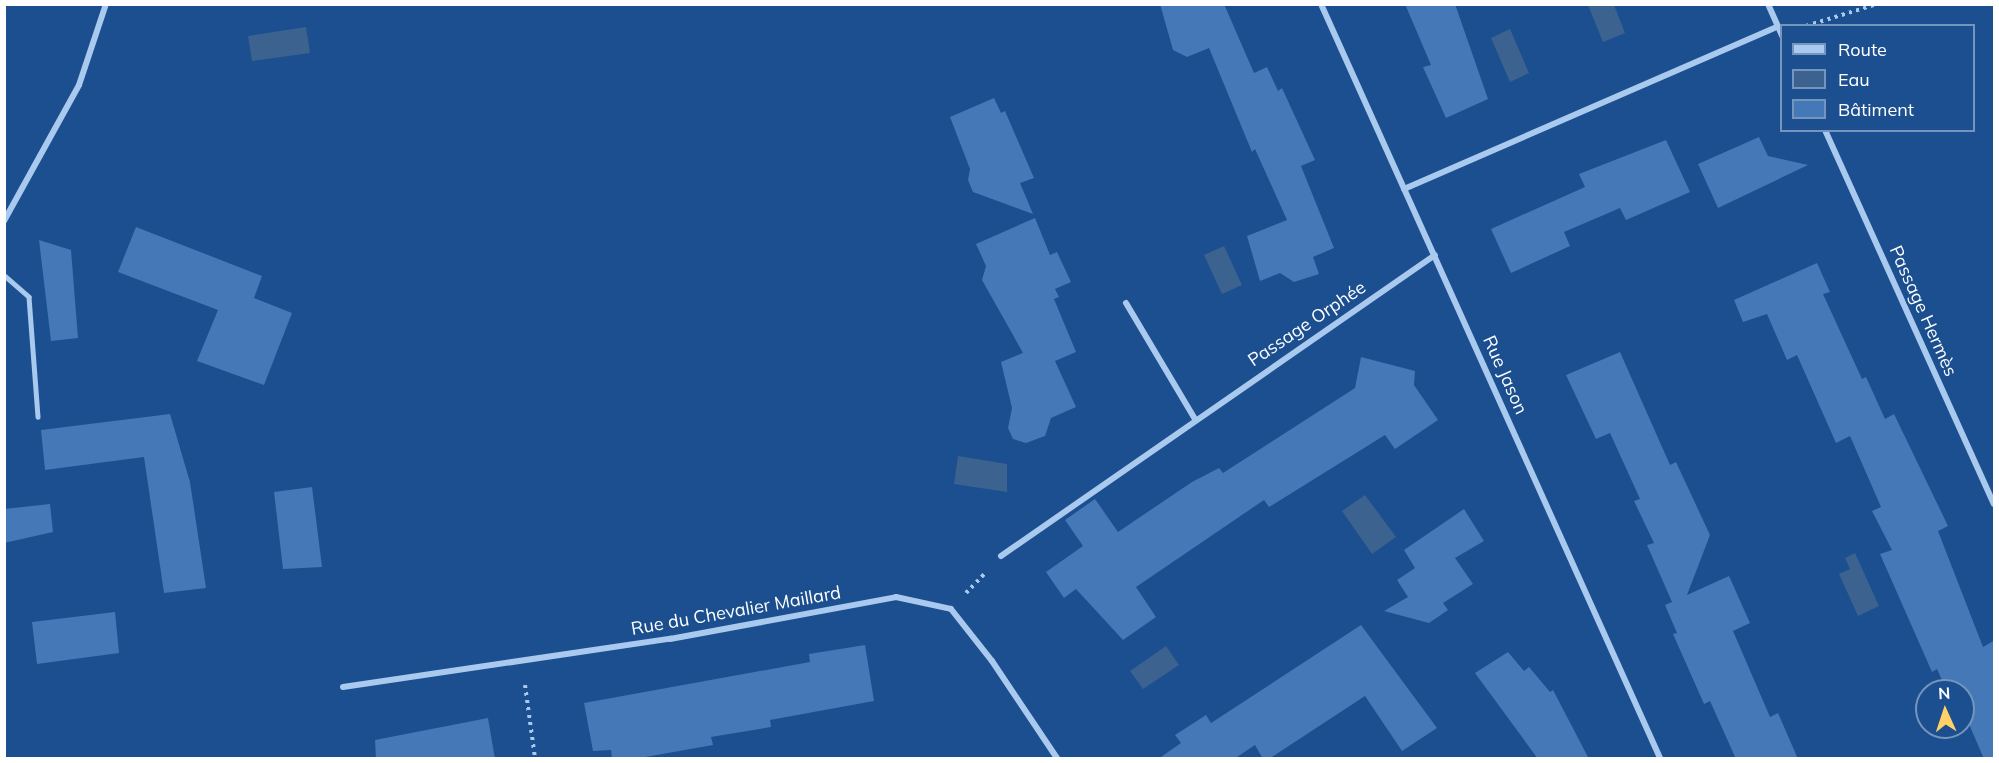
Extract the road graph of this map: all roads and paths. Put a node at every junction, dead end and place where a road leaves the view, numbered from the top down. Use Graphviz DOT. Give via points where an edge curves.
graph roads {
  1 [pos="106,4"];
  2 [pos="1321,4"];
  3 [pos="1768,4"];
  4 [pos="1876,4"];
  5 [pos="1812,24"];
  6 [pos="1777,27"];
  7 [pos="1780,32"];
  8 [pos="1826,132"];
  9 [pos="1404,189"];
  10 [pos="4,221"];
  11 [pos="1435,255"];
  12 [pos="4,275"];
  13 [pos="1126,303"];
  14 [pos="38,417"];
  15 [pos="1195,418"];
  16 [pos="1995,504"];
  17 [pos="1000,556"];
  18 [pos="951,609"];
  19 [pos="522,661"];
  20 [pos="343,687"];
  21 [pos="535,759"];
  22 [pos="1057,759"];
  23 [pos="1660,759"];
  1 -- 10 [label="street" via="79,85"];
  2 -- 9 [label="street, Rue Jason"];
  3 -- 6 [label="street"];
  4 -- 5 [label="path"];
  6 -- 7 [label="street"];
  6 -- 9 [label="street"];
  8 -- 16 [label="street, Passage Hermès"];
  9 -- 11 [label="street, Rue Jason"];
  11 -- 15 [label="street, Passage Orphée"];
  11 -- 23 [label="street, Rue Jason"];
  12 -- 14 [label="lane" via="29,297"];
  13 -- 15 [label="street"];
  15 -- 17 [label="street, Passage Orphée"];
  17 -- 18 [label="path"];
  18 -- 19 [label="street, Rue du Chevalier Maillard" via="896,597 670,639"];
  18 -- 22 [label="street" via="992,661"];
  19 -- 20 [label="street, Rue du Chevalier Maillard"];
  19 -- 21 [label="path"];
}
